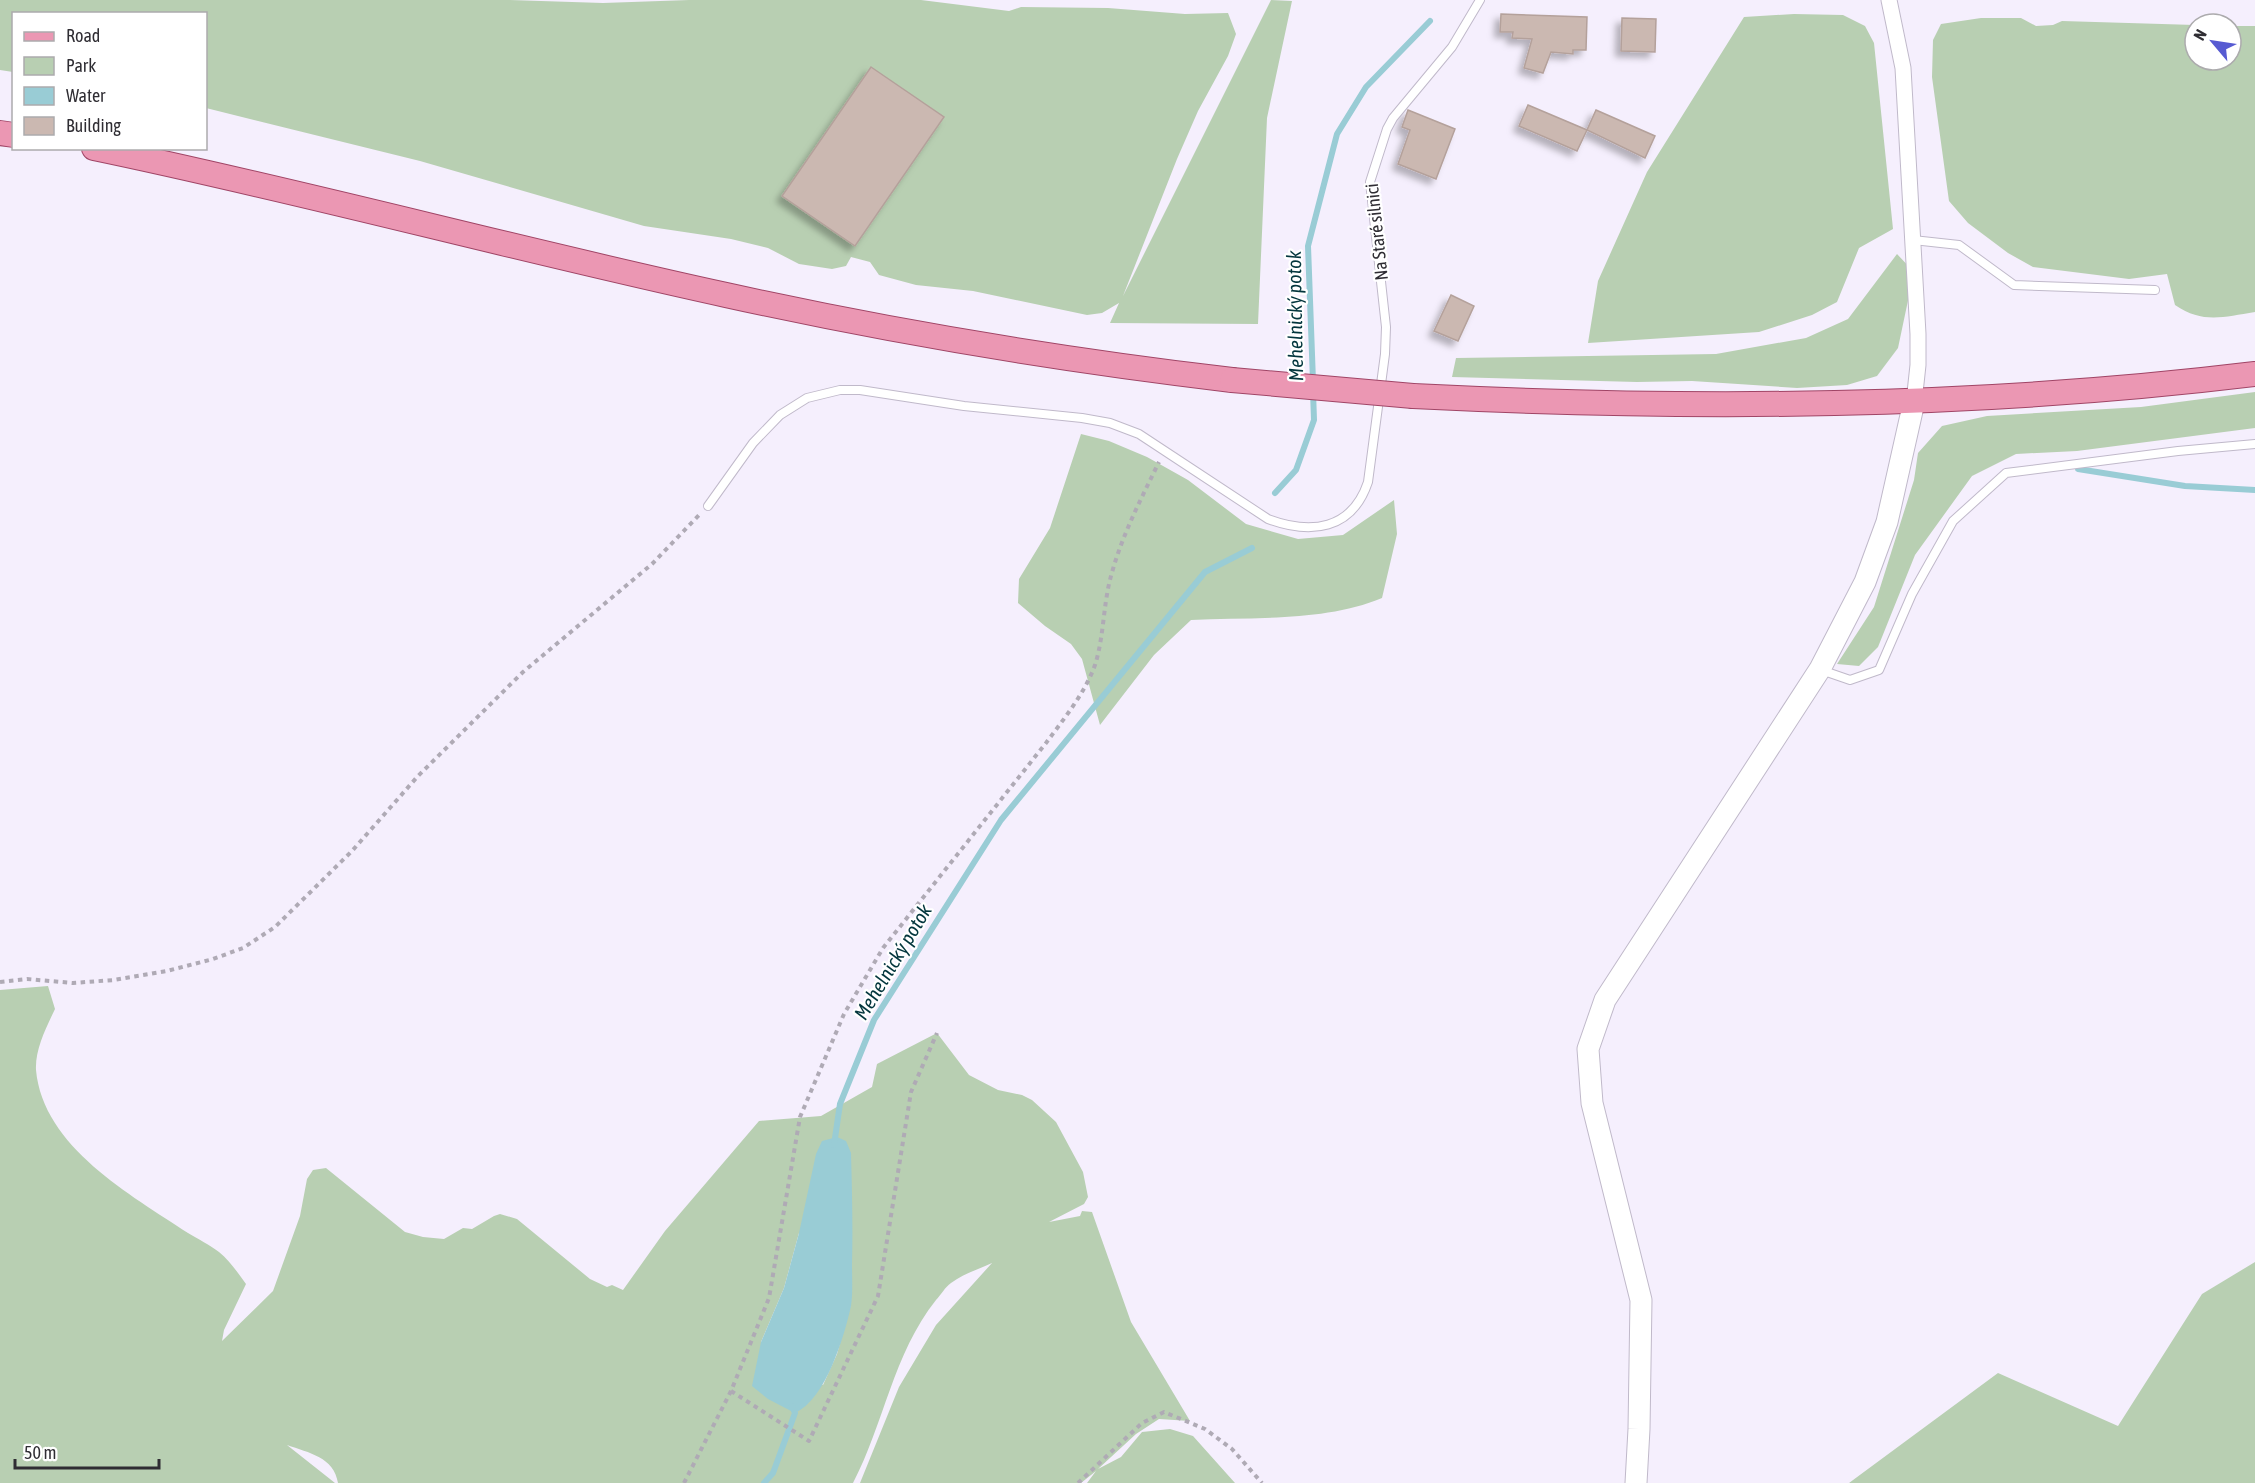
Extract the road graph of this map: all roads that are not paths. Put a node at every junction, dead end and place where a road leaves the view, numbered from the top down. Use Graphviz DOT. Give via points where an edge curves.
graph roads {
  1 [pos="1480,0"];
  2 [pos="1889,0"];
  3 [pos="103,150"];
  4 [pos="1913,240"];
  5 [pos="2155,290"];
  6 [pos="2255,374"];
  7 [pos="1914,402"];
  8 [pos="2255,444"];
  9 [pos="708,506"];
  10 [pos="1820,669"];
  11 [pos="1636,1483"];
  1 -- 9 [label="lane, Na Staré silnici" via="1452,47 1386,129 1372,170 1370,192 1385,306 1385,354 1368,482 1356,507 1334,523 1297,527 1268,519 1139,434 1110,423 860,390 807,398 780,415 753,443"];
  2 -- 4 [label="street" via="1903,68"];
  3 -- 7 [label="main road, bridge" via="290,190 723,294 999,349 1232,380 1413,396 1702,406"];
  4 -- 5 [label="lane" via="1959,244 2014,285"];
  4 -- 7 [label="street" via="1918,334"];
  6 -- 7 [label="main road"];
  7 -- 10 [label="street" via="1887,522 1865,582"];
  8 -- 10 [label="lane" via="2006,473 1953,521 1912,594 1879,670 1850,680"];
  10 -- 11 [label="street" via="1605,1000 1588,1049 1592,1103 1641,1300"];
}
